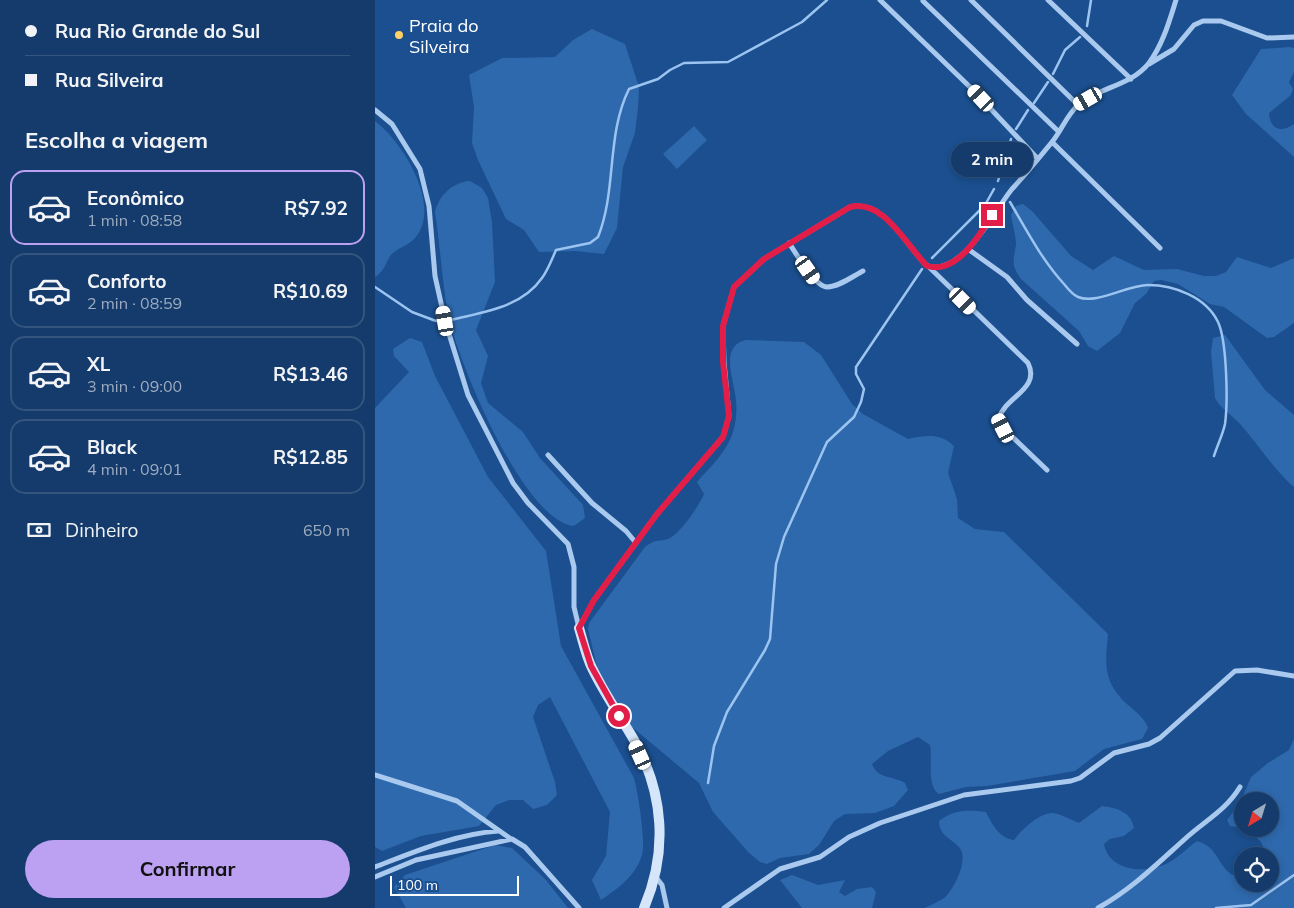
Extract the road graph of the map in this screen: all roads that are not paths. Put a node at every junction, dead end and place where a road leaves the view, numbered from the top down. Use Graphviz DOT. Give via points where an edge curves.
graph roads {
  1 [pos="880,0"];
  2 [pos="971,0"];
  3 [pos="1048,0"];
  4 [pos="1176,0"];
  5 [pos="923,1"];
  6 [pos="1294,37"];
  7 [pos="1149,64"];
  8 [pos="1131,79"];
  9 [pos="1078,105"];
  10 [pos="375,110"];
  11 [pos="1059,132"];
  12 [pos="1052,142"];
  13 [pos="1038,159"];
  14 [pos="789,243"];
  15 [pos="1160,248"];
  16 [pos="968,249"];
  17 [pos="927,266"];
  18 [pos="863,270"];
  19 [pos="1077,344"];
  20 [pos="549,455"];
  21 [pos="1047,470"];
  22 [pos="636,543"];
  23 [pos="579,628"];
  24 [pos="1294,676"];
  25 [pos="375,775"];
  26 [pos="1240,788"];
  27 [pos="498,831"];
  28 [pos="512,839"];
  29 [pos="375,867"];
  30 [pos="655,876"];
  31 [pos="375,877"];
  32 [pos="579,908"];
  33 [pos="644,908"];
  34 [pos="667,908"];
  35 [pos="724,908"];
  36 [pos="1098,908"];
  1 -- 13 [label="street" via="972,89"];
  2 -- 9 [label="street"];
  3 -- 8 [label="street"];
  4 -- 7 [label="street" via="1162,42"];
  5 -- 11 [label="street"];
  6 -- 7 [label="street" via="1267,38 1221,21 1203,21 1194,25 1174,49"];
  7 -- 8 [label="street"];
  8 -- 9 [label="street"];
  9 -- 11 [label="street"];
  10 -- 23 [label="street" via="392,124 420,169 429,206 435,276 468,395 513,482 528,503 568,544 574,567 574,607"];
  11 -- 12 [label="street"];
  12 -- 13 [label="street"];
  12 -- 15 [label="street"];
  13 -- 16 [label="street"];
  14 -- 17 [label="street" via="850,207 861,204 886,219"];
  14 -- 18 [label="street" via="818,284 825,287 834,286"];
  14 -- 22 [label="street" via="752,268 734,287 729,300 723,326 723,362 729,416 723,437 673,493"];
  16 -- 17 [label="street" via="948,265"];
  16 -- 19 [label="street" via="1007,277 1027,300"];
  17 -- 21 [label="street" via="1029,363 1032,378 1024,391 1001,410 999,418 1003,428"];
  20 -- 22 [label="street" via="592,503"];
  22 -- 23 [label="street" via="594,600"];
  23 -- 30 [label="street" via="591,666 635,742 655,794 661,840"];
  24 -- 35 [label="street" via="1257,670 1235,671 1160,738 1114,753 1080,778 964,795 880,822 849,837 820,857 780,869"];
  25 -- 27 [label="street" via="457,801"];
  26 -- 36 [label="street" via="1232,801 1141,880"];
  27 -- 28 [label="street"];
  27 -- 29 [label="street" via="429,847"];
  28 -- 31 [label="street" via="417,860"];
  28 -- 32 [label="street" via="525,847"];
  30 -- 33 [label="street"];
  30 -- 34 [label="street" via="662,885"];
}
